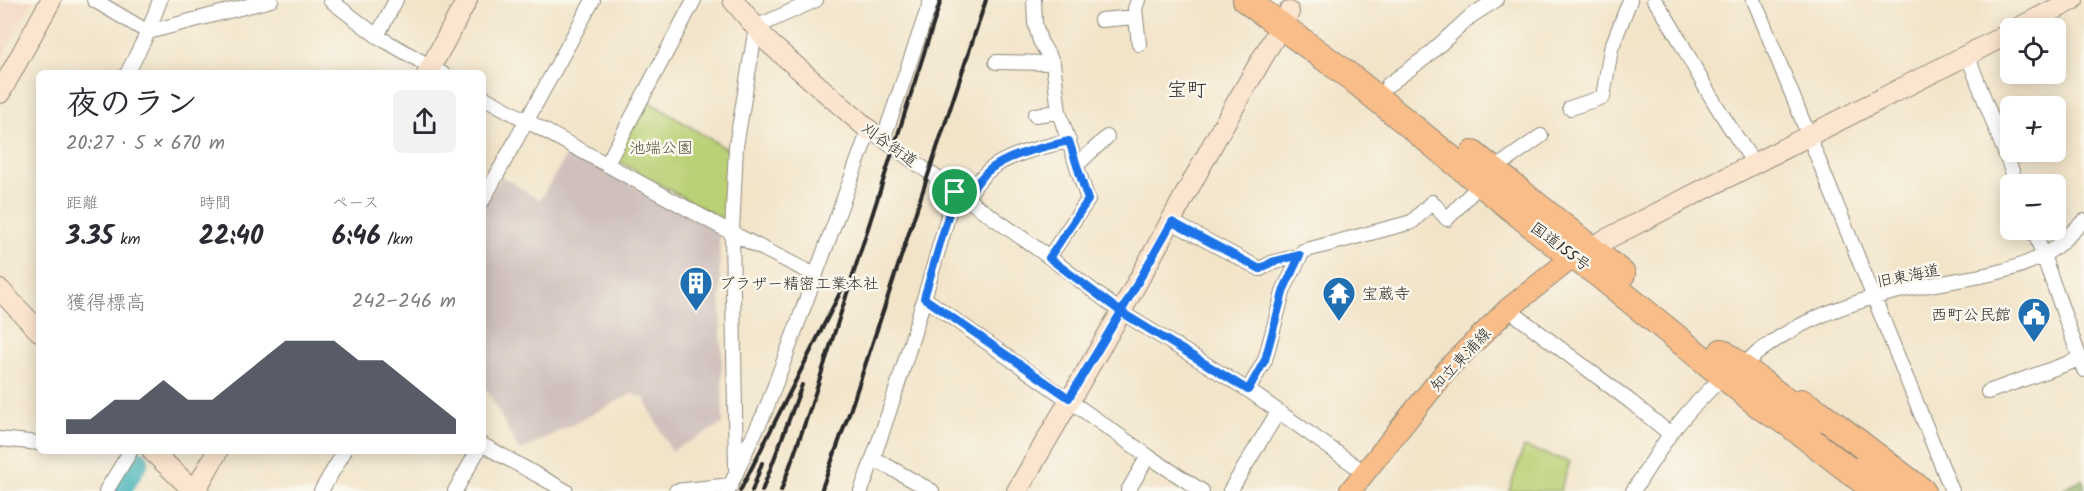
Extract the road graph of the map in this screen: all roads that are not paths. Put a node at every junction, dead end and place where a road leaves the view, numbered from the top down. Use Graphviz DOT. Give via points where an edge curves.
graph roads {
  1 [pos="51,0"];
  2 [pos="94,0"];
  3 [pos="160,0"];
  4 [pos="271,0"];
  5 [pos="330,0"];
  6 [pos="396,0"];
  7 [pos="467,0"];
  8 [pos="593,0"];
  9 [pos="694,0"];
  10 [pos="733,0"];
  11 [pos="816,0"];
  12 [pos="931,0"];
  13 [pos="1034,0"];
  14 [pos="1138,0"];
  15 [pos="1246,0"];
  16 [pos="1496,0"];
  17 [pos="1630,0"];
  18 [pos="1654,0"];
  19 [pos="1754,0"];
  20 [pos="2073,0"];
  21 [pos="795,4"];
  22 [pos="1284,9"];
  23 [pos="1136,17"];
  24 [pos="2038,18"];
  25 [pos="1101,20"];
  26 [pos="756,27"];
  27 [pos="148,32"];
  28 [pos="376,36"];
  29 [pos="2000,38"];
  30 [pos="1138,44"];
  31 [pos="1968,54"];
  32 [pos="996,62"];
  33 [pos="1053,63"];
  34 [pos="129,70"];
  35 [pos="432,70"];
  36 [pos="434,70"];
  37 [pos="1388,85"];
  38 [pos="0,93"];
  39 [pos="486,99"];
  40 [pos="1570,108"];
  41 [pos="1059,112"];
  42 [pos="1035,115"];
  43 [pos="526,122"];
  44 [pos="876,135"];
  45 [pos="1541,136"];
  46 [pos="1809,136"];
  47 [pos="1107,137"];
  48 [pos="1069,141"];
  49 [pos="1754,163"];
  50 [pos="607,164"];
  51 [pos="1077,165"];
  52 [pos="2014,174"];
  53 [pos="1487,177"];
  54 [pos="486,195"];
  55 [pos="960,195"];
  56 [pos="2084,221"];
  57 [pos="1172,222"];
  58 [pos="732,233"];
  59 [pos="2038,240"];
  60 [pos="1582,252"];
  61 [pos="1300,255"];
  62 [pos="2044,256"];
  63 [pos="1049,258"];
  64 [pos="815,275"];
  65 [pos="0,290"];
  66 [pos="924,298"];
  67 [pos="1874,298"];
  68 [pos="1508,309"];
  69 [pos="1121,312"];
  70 [pos="36,328"];
  71 [pos="2082,364"];
  72 [pos="1732,371"];
  73 [pos="1248,390"];
  74 [pos="1988,392"];
  75 [pos="1069,398"];
  76 [pos="1768,399"];
  77 [pos="1278,412"];
  78 [pos="1670,435"];
  79 [pos="0,439"];
  80 [pos="36,443"];
  81 [pos="486,447"];
  82 [pos="129,454"];
  83 [pos="155,454"];
  84 [pos="216,454"];
  85 [pos="343,454"];
  86 [pos="476,454"];
  87 [pos="1148,456"];
  88 [pos="873,458"];
  89 [pos="732,484"];
  90 [pos="1359,484"];
  91 [pos="106,491"];
  92 [pos="195,491"];
  93 [pos="321,491"];
  94 [pos="454,491"];
  95 [pos="566,491"];
  96 [pos="676,491"];
  97 [pos="861,491"];
  98 [pos="932,491"];
  99 [pos="1017,491"];
  100 [pos="1128,491"];
  101 [pos="1202,491"];
  102 [pos="1230,491"];
  103 [pos="1633,491"];
  104 [pos="1853,491"];
  105 [pos="1876,491"];
  106 [pos="1898,491"];
  107 [pos="1922,491"];
  108 [pos="1952,491"];
  1 -- 38 [label="street"];
  2 -- 27 [label="street"];
  3 -- 27 [label="street"];
  4 -- 27 [label="street"];
  5 -- 28 [label="street"];
  6 -- 28 [label="street"];
  7 -- 36 [label="street"];
  8 -- 43 [label="street"];
  9 -- 50 [label="street"];
  10 -- 26 [label="street, 刈谷街道"];
  11 -- 21 [label="street"];
  12 -- 44 [label="street"];
  13 -- 33 [label="street" via="1040,41"];
  14 -- 23 [label="street"];
  15 -- 22 [label="highway, 国道155号"];
  16 -- 37 [label="street"];
  17 -- 40 [label="street" via="1611,49 1603,97"];
  18 -- 49 [label="street"];
  19 -- 46 [label="street"];
  20 -- 24 [label="street"];
  21 -- 26 [label="street"];
  22 -- 37 [label="highway, 国道155号"];
  22 -- 53 [label="highway, 国道155号" via="1352,78"];
  22 -- 57 [label="street"];
  23 -- 25 [label="street"];
  23 -- 30 [label="street"];
  26 -- 44 [label="street, 刈谷街道"];
  26 -- 58 [label="street" via="736,146"];
  27 -- 34 [label="street"];
  28 -- 35 [label="street"];
  29 -- 31 [label="street"];
  31 -- 46 [label="street"];
  31 -- 52 [label="street"];
  32 -- 33 [label="street"];
  33 -- 41 [label="street"];
  37 -- 53 [label="highway, 国道155号"];
  39 -- 43 [label="street"];
  41 -- 42 [label="street"];
  41 -- 48 [label="street"];
  43 -- 50 [label="street"];
  43 -- 54 [label="street"];
  44 -- 55 [label="street, 刈谷街道"];
  44 -- 64 [label="street"];
  45 -- 53 [label="street"];
  46 -- 49 [label="street"];
  46 -- 67 [label="street"];
  47 -- 51 [label="street"];
  48 -- 51 [label="street"];
  48 -- 55 [label="street" via="998,164"];
  49 -- 60 [label="street"];
  50 -- 58 [label="street"];
  51 -- 63 [label="street" via="1088,200"];
  53 -- 60 [label="highway, 国道155号"];
  53 -- 61 [label="street" via="1447,219 1432,202 1412,222"];
  55 -- 63 [label="street, 刈谷街道"];
  55 -- 66 [label="street"];
  56 -- 62 [label="street, 旧東海道"];
  57 -- 61 [label="street" via="1260,269"];
  57 -- 69 [label="street"];
  58 -- 64 [label="street"];
  58 -- 89 [label="street"];
  59 -- 62 [label="street"];
  60 -- 68 [label="main road, 知立東浦線"];
  60 -- 72 [label="highway, 国道155号"];
  61 -- 73 [label="street" via="1284,289 1265,360"];
  62 -- 67 [label="street, 旧東海道" via="2001,272"];
  62 -- 71 [label="street"];
  63 -- 69 [label="street, 刈谷街道"];
  64 -- 89 [label="street" via="765,412"];
  65 -- 70 [label="street"];
  66 -- 75 [label="street"];
  66 -- 88 [label="street"];
  67 -- 72 [label="street, 旧東海道" via="1815,317 1772,341"];
  67 -- 108 [label="street"];
  68 -- 78 [label="street"];
  68 -- 90 [label="main road, 知立東浦線" via="1451,365"];
  69 -- 73 [label="street, 刈谷街道"];
  69 -- 75 [label="street"];
  71 -- 74 [label="street"];
  72 -- 76 [label="highway, 国道155号"];
  72 -- 78 [label="street, 旧東海道" via="1690,410"];
  73 -- 77 [label="street, 刈谷街道"];
  75 -- 87 [label="street"];
  75 -- 99 [label="street"];
  76 -- 104 [label="highway" via="1796,447"];
  76 -- 105 [label="highway, 国道155号" via="1788,423"];
  76 -- 106 [label="highway, 国道155号"];
  76 -- 107 [label="highway" via="1798,400"];
  77 -- 90 [label="street, 刈谷街道"];
  77 -- 102 [label="street"];
  78 -- 103 [label="street, 旧東海道"];
  79 -- 80 [label="street"];
  81 -- 95 [label="street"];
  82 -- 91 [label="street"];
  83 -- 92 [label="street"];
  84 -- 92 [label="street"];
  85 -- 93 [label="street"];
  86 -- 94 [label="street"];
  87 -- 100 [label="street"];
  87 -- 101 [label="street"];
  88 -- 97 [label="street"];
  88 -- 98 [label="street"];
  89 -- 96 [label="street"];
}
